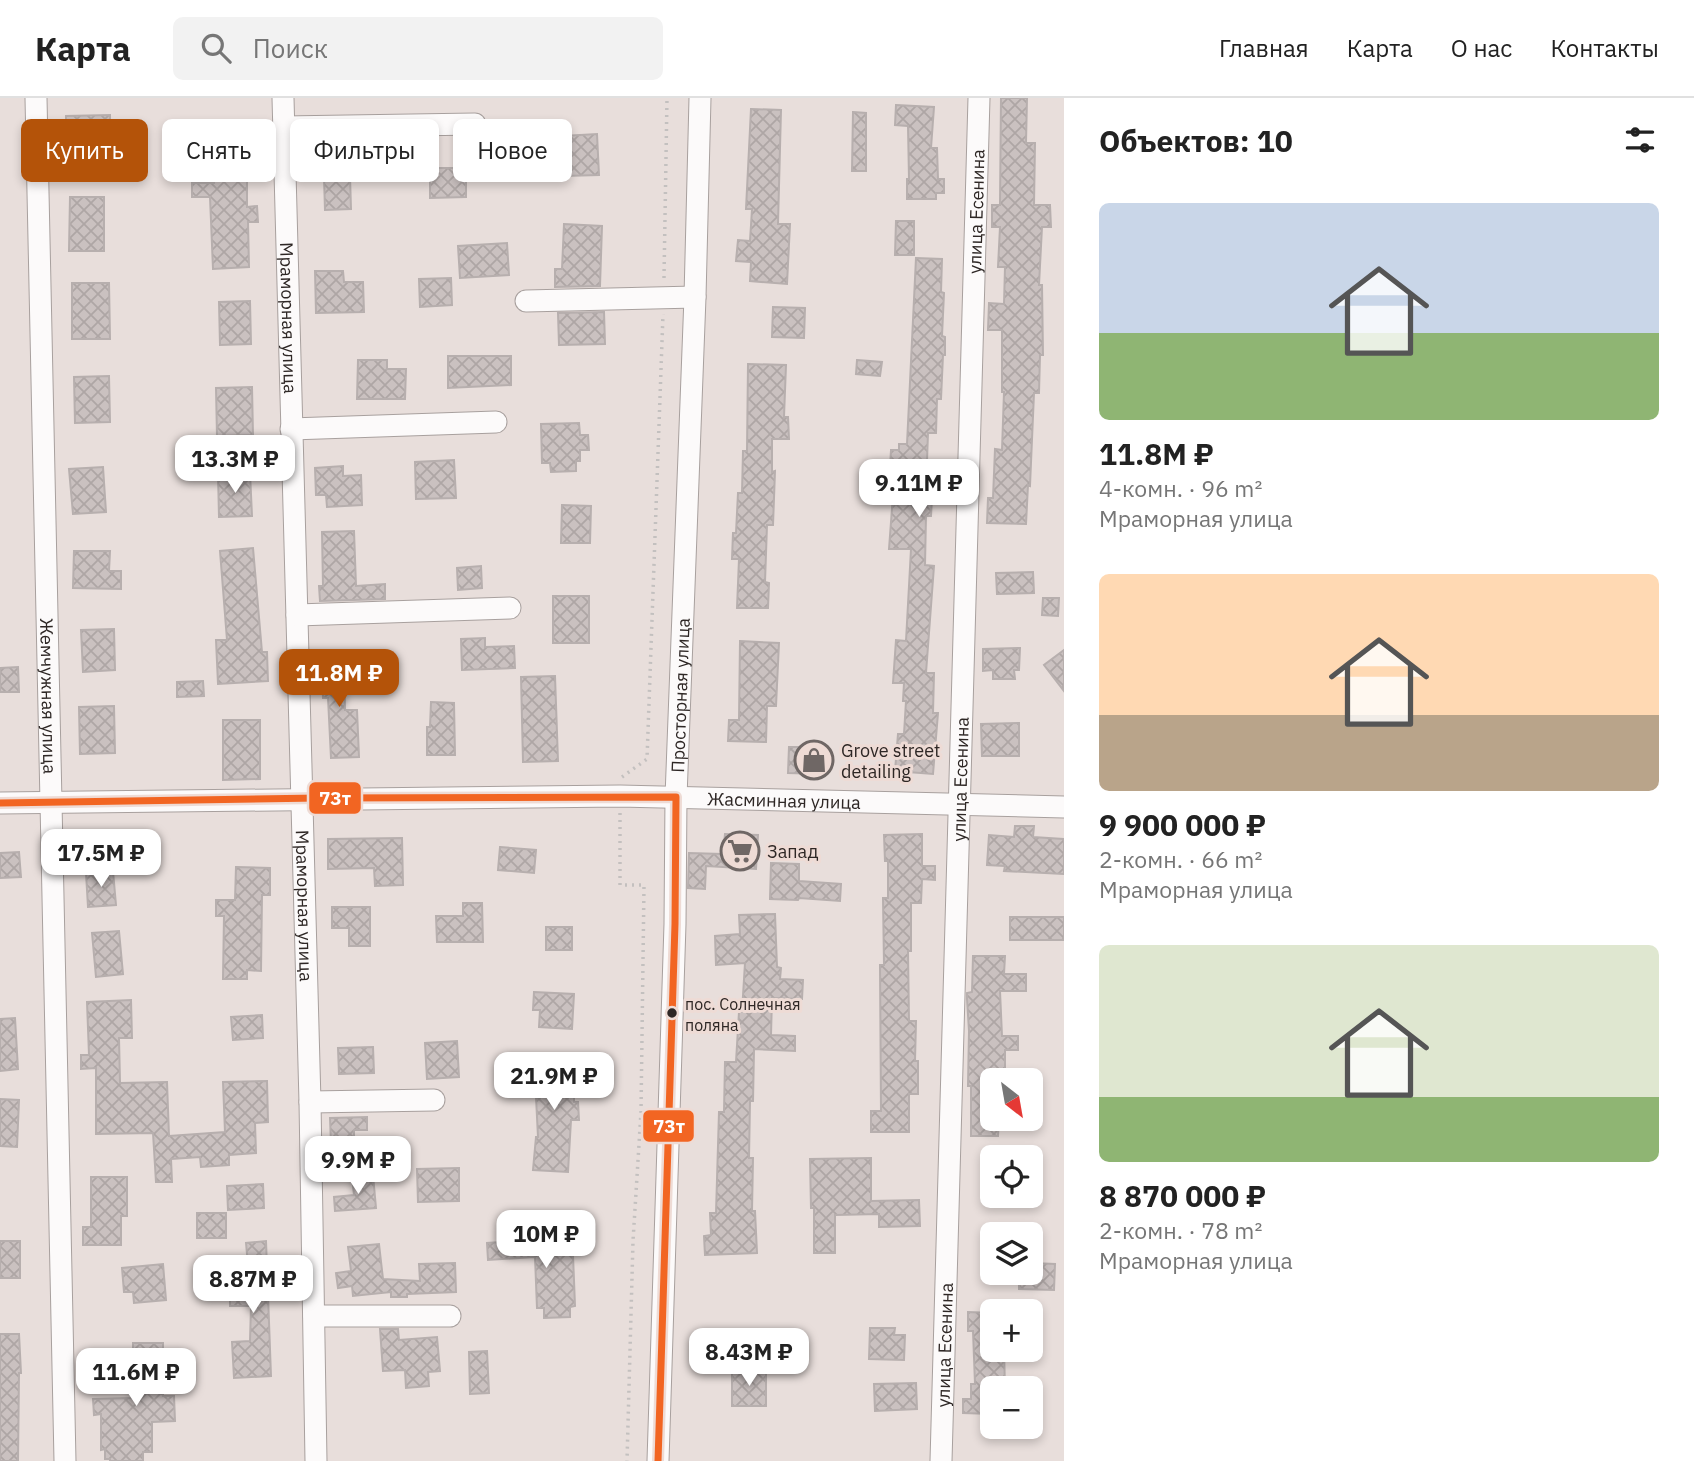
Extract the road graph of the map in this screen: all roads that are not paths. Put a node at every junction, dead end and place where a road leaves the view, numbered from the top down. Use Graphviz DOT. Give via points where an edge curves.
graph roads {
  1 [pos="36,98"];
  2 [pos="283,98"];
  3 [pos="700,98"];
  4 [pos="979,98"];
  5 [pos="453,124"];
  6 [pos="284,127"];
  7 [pos="695,297"];
  8 [pos="526,302"];
  9 [pos="496,422"];
  10 [pos="291,429"];
  11 [pos="510,608"];
  12 [pos="297,615"];
  13 [pos="676,797"];
  14 [pos="303,799"];
  15 [pos="51,801"];
  16 [pos="0,803"];
  17 [pos="961,804"];
  18 [pos="1064,807"];
  19 [pos="434,1100"];
  20 [pos="310,1102"];
  21 [pos="314,1316"];
  22 [pos="450,1316"];
  23 [pos="65,1461"];
  24 [pos="316,1461"];
  25 [pos="658,1461"];
  26 [pos="941,1461"];
  1 -- 15 [label="street, Жемчужная улица"];
  2 -- 6 [label="street, Мраморная улица"];
  3 -- 7 [label="street, Просторная улица"];
  4 -- 17 [label="street, улица Есенина"];
  5 -- 6 [label="street"];
  6 -- 10 [label="street, Мраморная улица"];
  7 -- 8 [label="street"];
  7 -- 13 [label="street, Просторная улица"];
  9 -- 10 [label="street"];
  10 -- 12 [label="street, Мраморная улица"];
  11 -- 12 [label="street"];
  12 -- 14 [label="street, Мраморная улица"];
  13 -- 14 [label="street, Жасминная улица"];
  13 -- 17 [label="street, Жасминная улица"];
  13 -- 25 [label="street, Просторная улица"];
  14 -- 15 [label="street, Жасминная улица"];
  14 -- 20 [label="street, Мраморная улица"];
  15 -- 16 [label="street, Жасминная улица"];
  15 -- 23 [label="street, Жемчужная улица"];
  17 -- 18 [label="street, Жасминная улица"];
  17 -- 26 [label="street, улица Есенина"];
  19 -- 20 [label="street"];
  20 -- 21 [label="street, Мраморная улица"];
  21 -- 22 [label="street"];
  21 -- 24 [label="street, Мраморная улица"];
}
